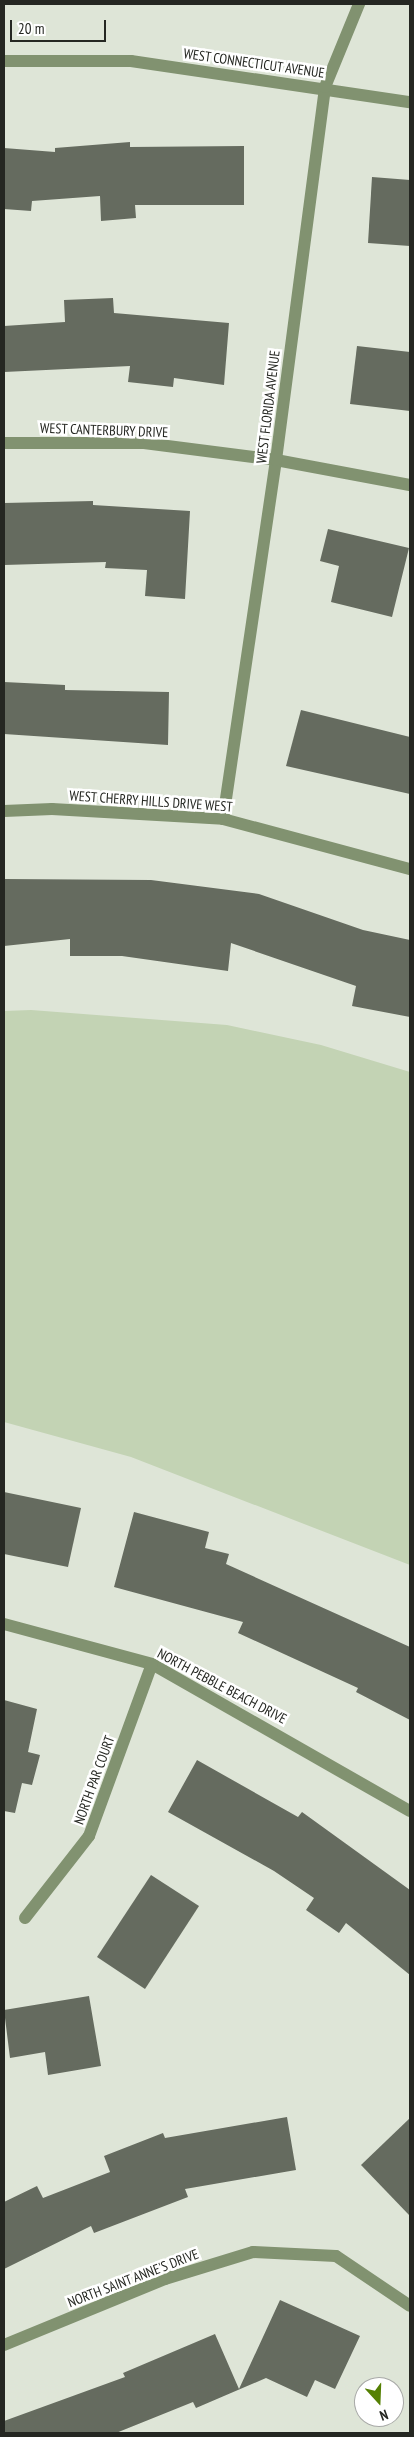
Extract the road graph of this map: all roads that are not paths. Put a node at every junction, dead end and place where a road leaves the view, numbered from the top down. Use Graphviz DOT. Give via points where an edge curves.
graph roads {
  1 [pos="359,4"];
  2 [pos="4,61"];
  3 [pos="325,87"];
  4 [pos="410,102"];
  5 [pos="4,443"];
  6 [pos="276,460"];
  7 [pos="410,485"];
  8 [pos="4,811"];
  9 [pos="223,818"];
  10 [pos="410,869"];
  11 [pos="4,1624"];
  12 [pos="152,1664"];
  13 [pos="410,1810"];
  14 [pos="25,1918"];
  15 [pos="410,2306"];
  16 [pos="4,2345"];
  1 -- 3 [label="street, WEST FLORIDA AVENUE"];
  2 -- 3 [label="street, WEST CONNECTICUT AVENUE" via="130,62"];
  3 -- 4 [label="street, WEST CONNECTICUT AVENUE"];
  3 -- 6 [label="street, WEST FLORIDA AVENUE"];
  5 -- 6 [label="street, WEST CANTERBURY DRIVE" via="144,443"];
  6 -- 7 [label="street, WEST CANTERBURY DRIVE"];
  6 -- 9 [label="street, WEST FLORIDA AVENUE"];
  8 -- 9 [label="street, WEST CHERRY HILLS DRIVE WEST" via="52,809"];
  9 -- 10 [label="street, WEST CHERRY HILLS DRIVE WEST"];
  11 -- 12 [label="street, NORTH PEBBLE BEACH DRIVE"];
  12 -- 13 [label="street, NORTH PEBBLE BEACH DRIVE"];
  12 -- 14 [label="street, NORTH PAR COURT" via="89,1836"];
  15 -- 16 [label="street, NORTH SAINT ANNE'S DRIVE" via="336,2256 253,2252 165,2279"];
}
